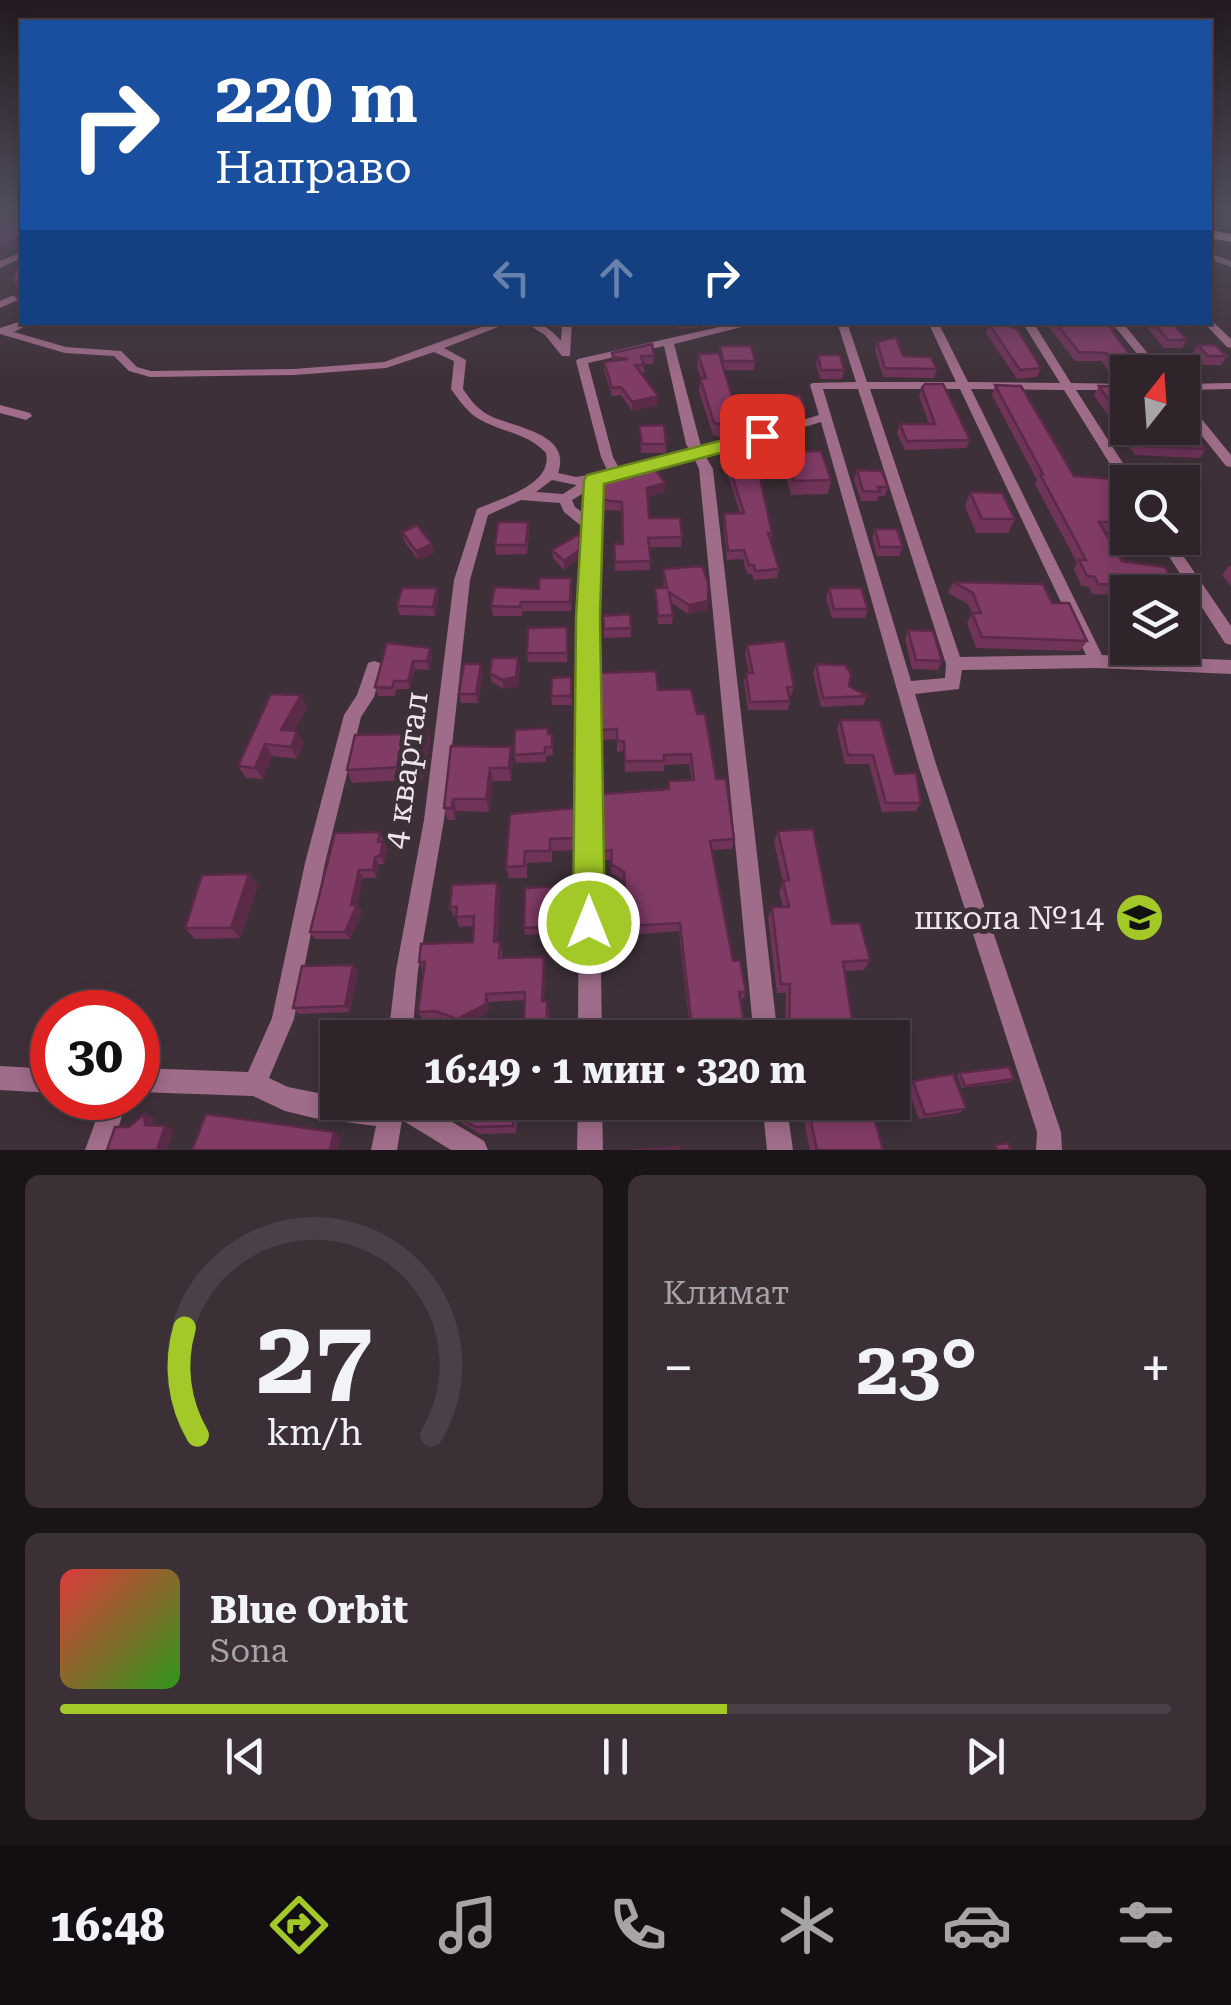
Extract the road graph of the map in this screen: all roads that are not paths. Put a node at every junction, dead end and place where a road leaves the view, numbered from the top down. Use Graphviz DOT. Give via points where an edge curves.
graph roads {
  1 [pos="498,325"];
  2 [pos="534,325"];
  3 [pos="566,325"];
  4 [pos="744,325"];
  5 [pos="843,325"];
  6 [pos="934,325"];
  7 [pos="1029,325"];
  8 [pos="1119,325"];
  9 [pos="1212,325"];
  10 [pos="2,332"];
  11 [pos="668,342"];
  12 [pos="1231,345"];
  13 [pos="435,348"];
  14 [pos="566,354"];
  15 [pos="1144,355"];
  16 [pos="586,361"];
  17 [pos="862,384"];
  18 [pos="964,385"];
  19 [pos="1231,386"];
  20 [pos="1110,387"];
  21 [pos="1200,387"];
  22 [pos="1066,388"];
  23 [pos="0,410"];
  24 [pos="26,416"];
  25 [pos="826,416"];
  26 [pos="1200,424"];
  27 [pos="699,455"];
  28 [pos="1231,462"];
  29 [pos="1117,465"];
  30 [pos="550,475"];
  31 [pos="616,475"];
  32 [pos="594,480"];
  33 [pos="518,496"];
  34 [pos="566,499"];
  35 [pos="590,526"];
  36 [pos="1175,555"];
  37 [pos="1231,639"];
  38 [pos="1098,661"];
  39 [pos="954,664"];
  40 [pos="1231,666"];
  41 [pos="374,668"];
  42 [pos="906,688"];
  43 [pos="402,1020"];
  44 [pos="590,1020"];
  45 [pos="764,1020"];
  46 [pos="0,1078"];
  47 [pos="30,1080"];
  48 [pos="160,1081"];
  49 [pos="256,1084"];
  50 [pos="320,1106"];
  51 [pos="108,1120"];
  52 [pos="390,1120"];
  53 [pos="418,1120"];
  54 [pos="590,1120"];
  55 [pos="776,1120"];
  56 [pos="98,1150"];
  57 [pos="384,1150"];
  58 [pos="475,1150"];
  59 [pos="590,1150"];
  60 [pos="780,1150"];
  61 [pos="1049,1150"];
  1 -- 13 [label="street"];
  2 -- 14 [label="street"];
  3 -- 14 [label="street"];
  4 -- 11 [label="street"];
  5 -- 17 [label="street"];
  6 -- 18 [label="street"];
  7 -- 22 [label="street"];
  8 -- 15 [label="street"];
  9 -- 12 [label="street"];
  10 -- 13 [label="street" via="65,350 117,353 150,374 386,365"];
  11 -- 16 [label="street"];
  11 -- 27 [label="street"];
  13 -- 30 [label="street" via="460,360 457,389 476,412 544,442 554,454"];
  14 -- 16 [label="street"];
  16 -- 31 [label="street"];
  17 -- 18 [label="street"];
  17 -- 25 [label="street" via="816,385"];
  17 -- 39 [label="street"];
  18 -- 22 [label="street"];
  18 -- 38 [label="street"];
  19 -- 21 [label="street"];
  20 -- 22 [label="street"];
  22 -- 29 [label="street"];
  23 -- 24 [label="street"];
  25 -- 27 [label="street"];
  25 -- 42 [label="street"];
  26 -- 28 [label="street"];
  27 -- 31 [label="street"];
  27 -- 45 [label="street" via="706,469"];
  30 -- 32 [label="street"];
  30 -- 33 [label="street"];
  31 -- 32 [label="street"];
  32 -- 34 [label="street"];
  32 -- 35 [label="street"];
  33 -- 34 [label="street"];
  33 -- 43 [label="street, 4 квартал" via="482,512 462,580"];
  34 -- 35 [label="street" via="569,510"];
  35 -- 44 [label="street"];
  36 -- 37 [label="street"];
  38 -- 39 [label="street"];
  38 -- 40 [label="street"];
  39 -- 42 [label="street" via="953,684"];
  41 -- 49 [label="street" via="353,715 282,1019"];
  42 -- 61 [label="street" via="1049,1132"];
  46 -- 47 [label="street"];
  48 -- 49 [label="street"];
  49 -- 50 [label="street"];
  51 -- 56 [label="street"];
  52 -- 57 [label="street"];
  53 -- 58 [label="street"];
  54 -- 59 [label="street"];
  55 -- 60 [label="street"];
}
